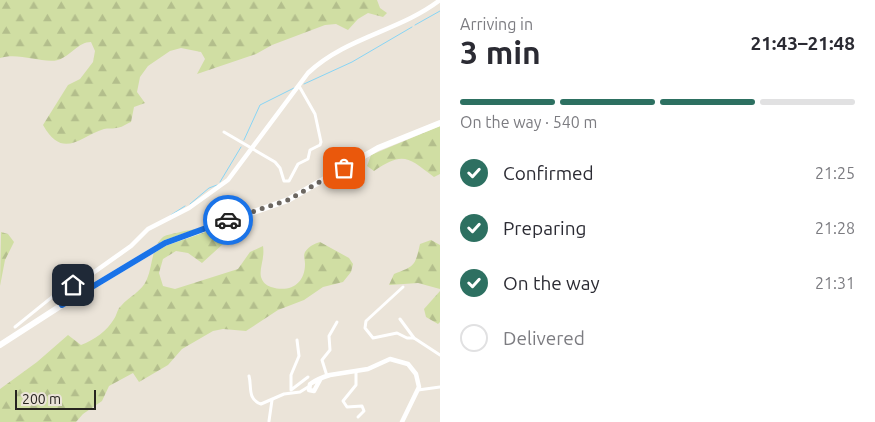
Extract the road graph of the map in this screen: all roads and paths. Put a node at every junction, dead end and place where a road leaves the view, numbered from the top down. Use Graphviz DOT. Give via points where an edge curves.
graph roads {
  1 [pos="440,0"];
  2 [pos="299,86"];
  3 [pos="440,123"];
  4 [pos="224,132"];
  5 [pos="254,148"];
  6 [pos="403,286"];
  7 [pos="58,293"];
  8 [pos="62,305"];
  9 [pos="400,319"];
  10 [pos="337,322"];
  11 [pos="15,328"];
  12 [pos="414,338"];
  13 [pos="297,340"];
  14 [pos="0,345"];
  15 [pos="440,355"];
  16 [pos="356,371"];
  17 [pos="249,376"];
  18 [pos="327,376"];
  19 [pos="308,377"];
  20 [pos="308,387"];
  21 [pos="439,389"];
  22 [pos="418,390"];
  23 [pos="292,392"];
  24 [pos="272,400"];
  25 [pos="358,417"];
  26 [pos="269,421"];
  27 [pos="402,422"];
  1 -- 2 [label="street" via="334,53 313,69"];
  2 -- 5 [label="street"];
  2 -- 5 [label="street" via="315,114 320,145 310,150 308,159 298,164 286,182 277,164"];
  3 -- 8 [label="highway" via="378,148 288,200 165,243"];
  4 -- 5 [label="street"];
  5 -- 7 [label="street" via="228,180 189,208 146,231 84,280"];
  6 -- 12 [label="street" via="366,321 365,328 369,336 376,339 397,333"];
  7 -- 8 [label="street"];
  7 -- 11 [label="street"];
  8 -- 14 [label="highway"];
  9 -- 12 [label="street"];
  10 -- 18 [label="street" via="329,336 330,350 322,360"];
  12 -- 15 [label="street"];
  13 -- 23 [label="street" via="299,356 292,374"];
  16 -- 18 [label="street"];
  16 -- 22 [label="street" via="385,360 401,360 416,374"];
  16 -- 25 [label="street" via="356,385 343,401 347,407 362,406 364,411"];
  17 -- 24 [label="street" via="250,393 256,402 261,404"];
  18 -- 20 [label="street" via="321,378 314,391"];
  19 -- 23 [label="street"];
  20 -- 23 [label="street"];
  21 -- 22 [label="street"];
  22 -- 27 [label="street"];
  23 -- 24 [label="street"];
  24 -- 26 [label="street"];
}
